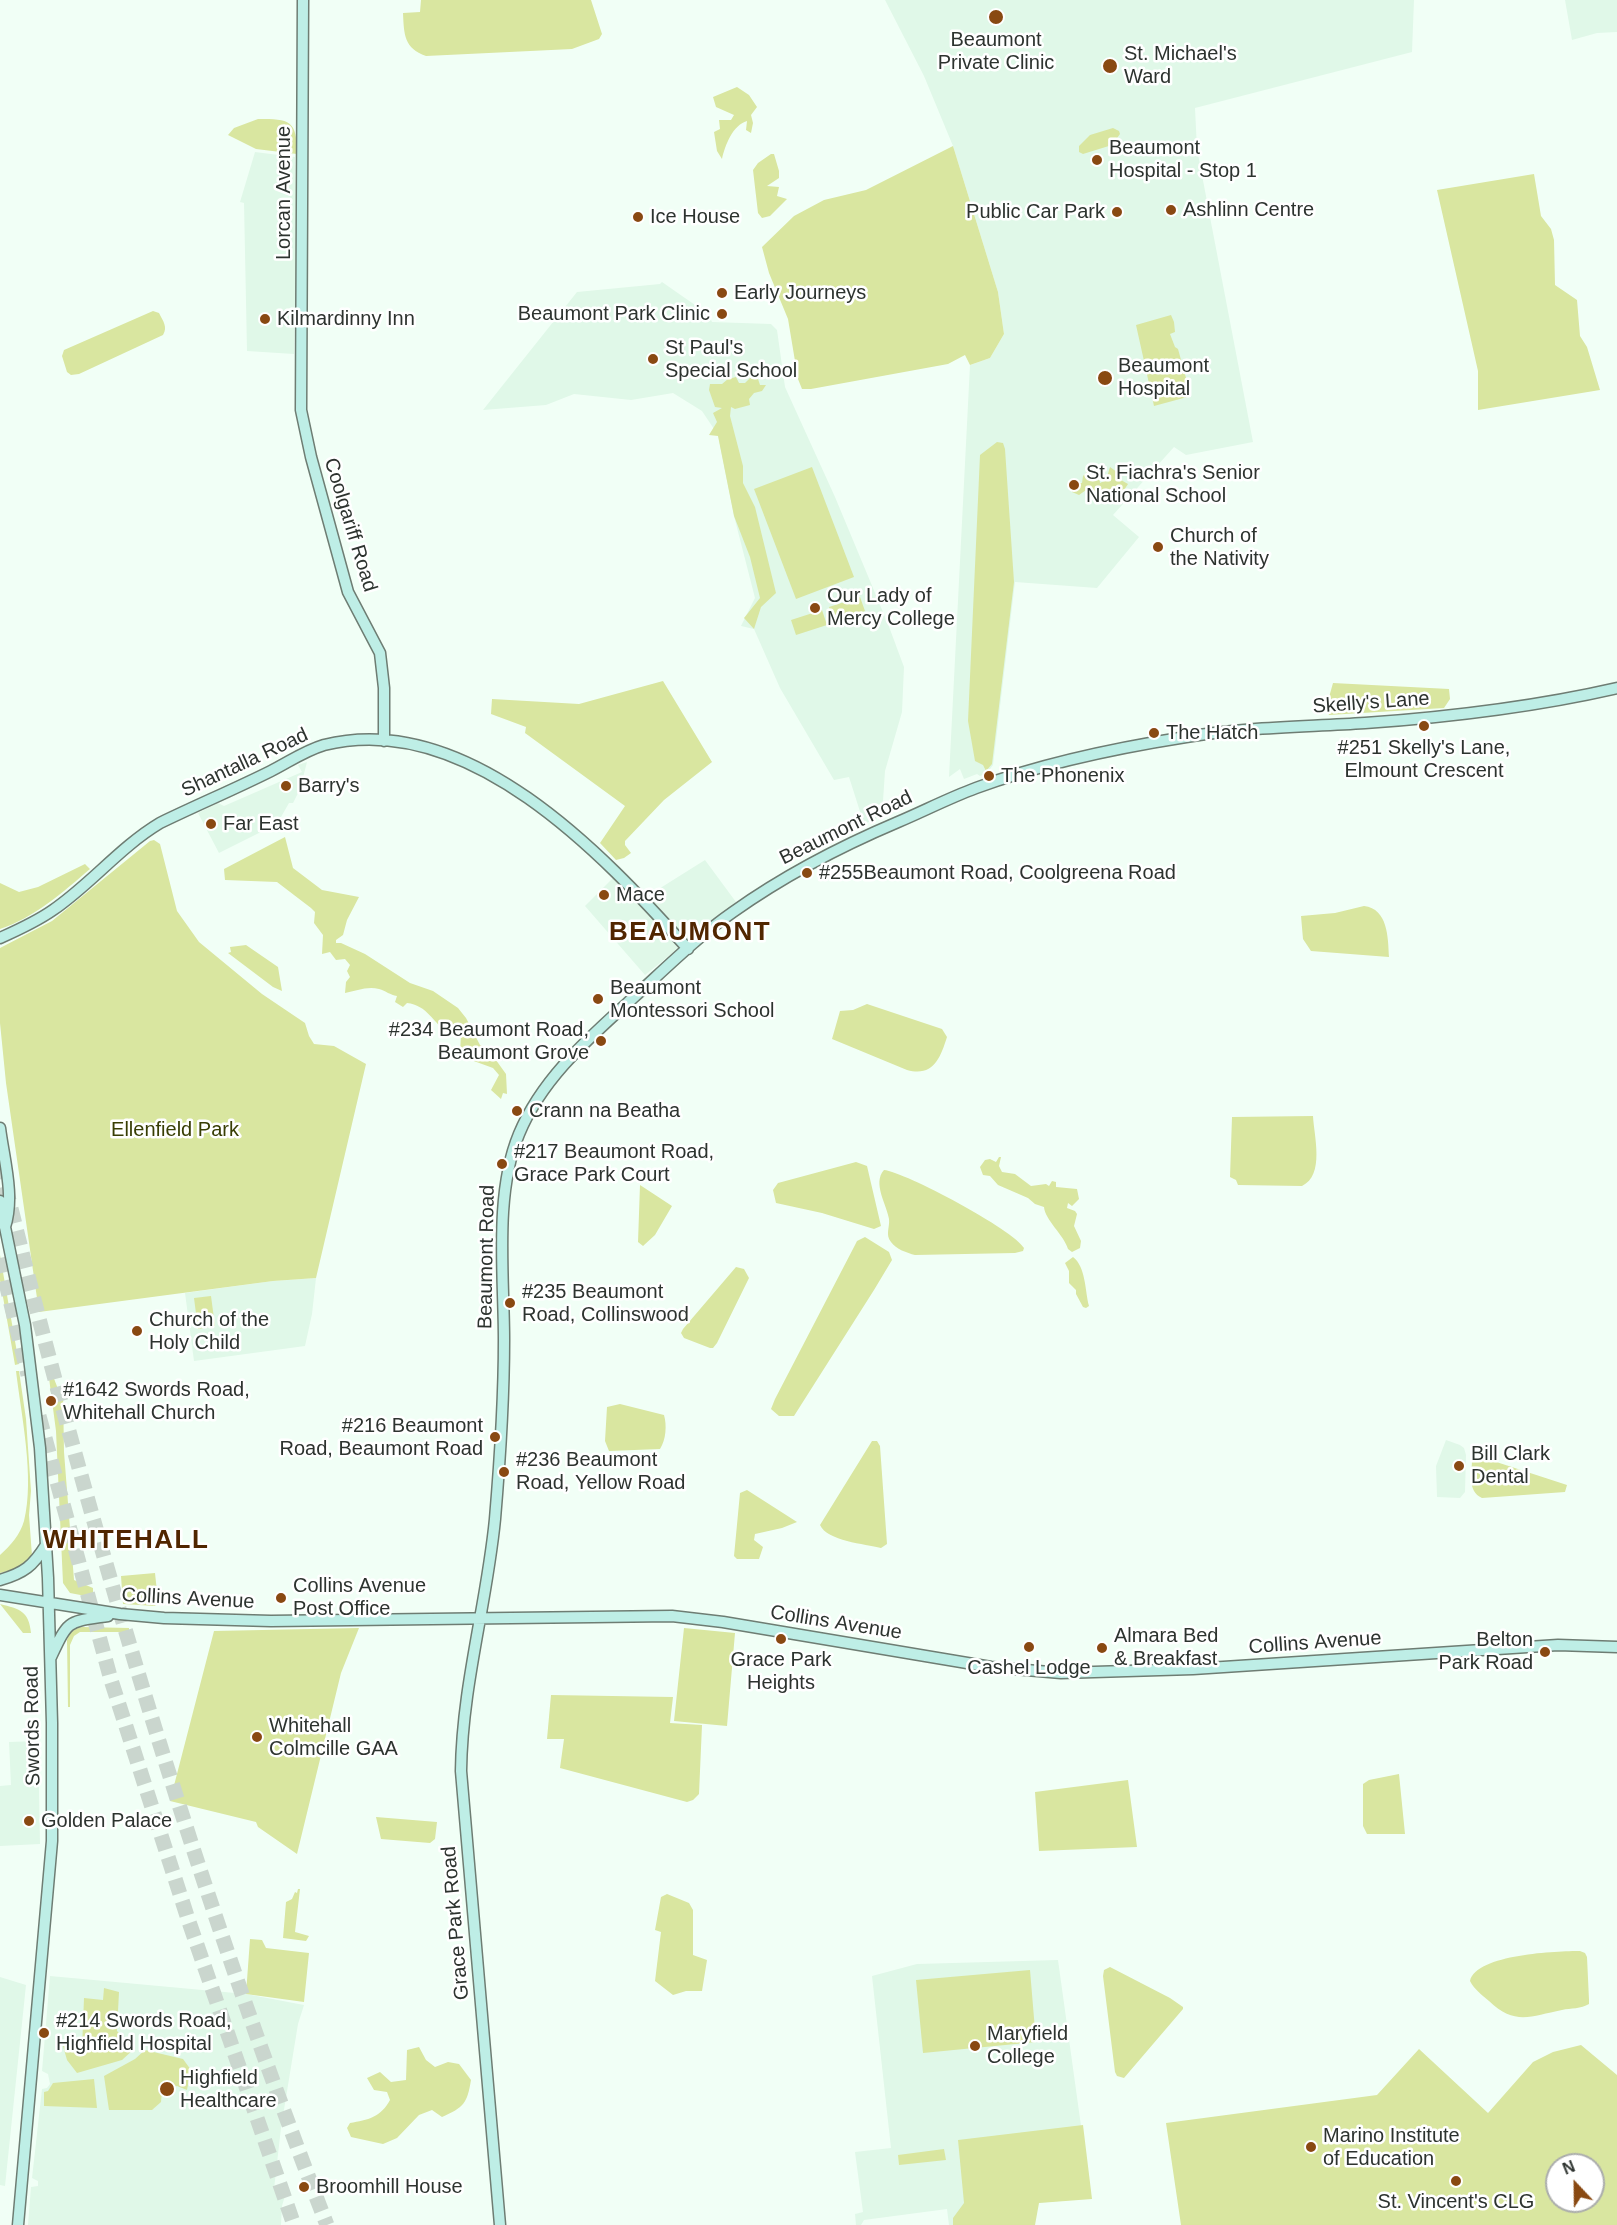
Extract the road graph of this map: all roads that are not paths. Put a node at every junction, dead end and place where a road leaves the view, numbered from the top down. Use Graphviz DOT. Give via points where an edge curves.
graph roads {
  1 [pos="303,0"];
  2 [pos="301,386"];
  3 [pos="1617,688"];
  4 [pos="384,741"];
  5 [pos="1126,747"];
  6 [pos="1,938"];
  7 [pos="688,949"];
  8 [pos="0,1128"];
  9 [pos="0,1201"];
  10 [pos="3,1222"];
  11 [pos="46,1545"];
  12 [pos="0,1580"];
  13 [pos="0,1595"];
  14 [pos="48,1603"];
  15 [pos="120,1614"];
  16 [pos="481,1618"];
  17 [pos="1617,1647"];
  18 [pos="50,1660"];
  19 [pos="18,2225"];
  20 [pos="500,2225"];
  1 -- 2 [label="street, Lorcan Avenue"];
  2 -- 4 [label="street, Coolgariff Road" via="304,430 336,553 348,592 380,653"];
  3 -- 5 [label="street, Skelly's Lane" via="1459,714 1227,731"];
  4 -- 6 [label="street, Shantalla Road" via="337,743 300,754 160,824 53,910"];
  4 -- 7 [label="street, Shantalla Road" via="447,756 530,800 565,825 613,869"];
  5 -- 7 [label="street, Beaumont Road" via="975,788 861,837 784,878 730,914"];
  7 -- 16 [label="street, Beaumont Road" via="606,1022 550,1079 529,1112 512,1151 504,1190 504,1346 495,1514"];
  8 -- 10 [label="street, Swords Road" via="9,1190 9,1216"];
  9 -- 10 [label="street"];
  10 -- 11 [label="street, Swords Road" via="32,1372"];
  11 -- 12 [label="street" via="30,1566"];
  11 -- 14 [label="street, Swords Road"];
  13 -- 14 [label="street, Collins Avenue"];
  14 -- 15 [label="street, Collins Avenue"];
  14 -- 18 [label="street, Swords Road"];
  15 -- 16 [label="street, Collins Avenue" via="271,1621"];
  15 -- 18 [label="street" via="69,1625"];
  16 -- 17 [label="street, Collins Avenue" via="672,1616 991,1667 1061,1673 1193,1669 1558,1645"];
  16 -- 20 [label="street, Grace Park Road" via="464,1713 461,1771"];
  18 -- 19 [label="street, Swords Road" via="52,1841"];
}
